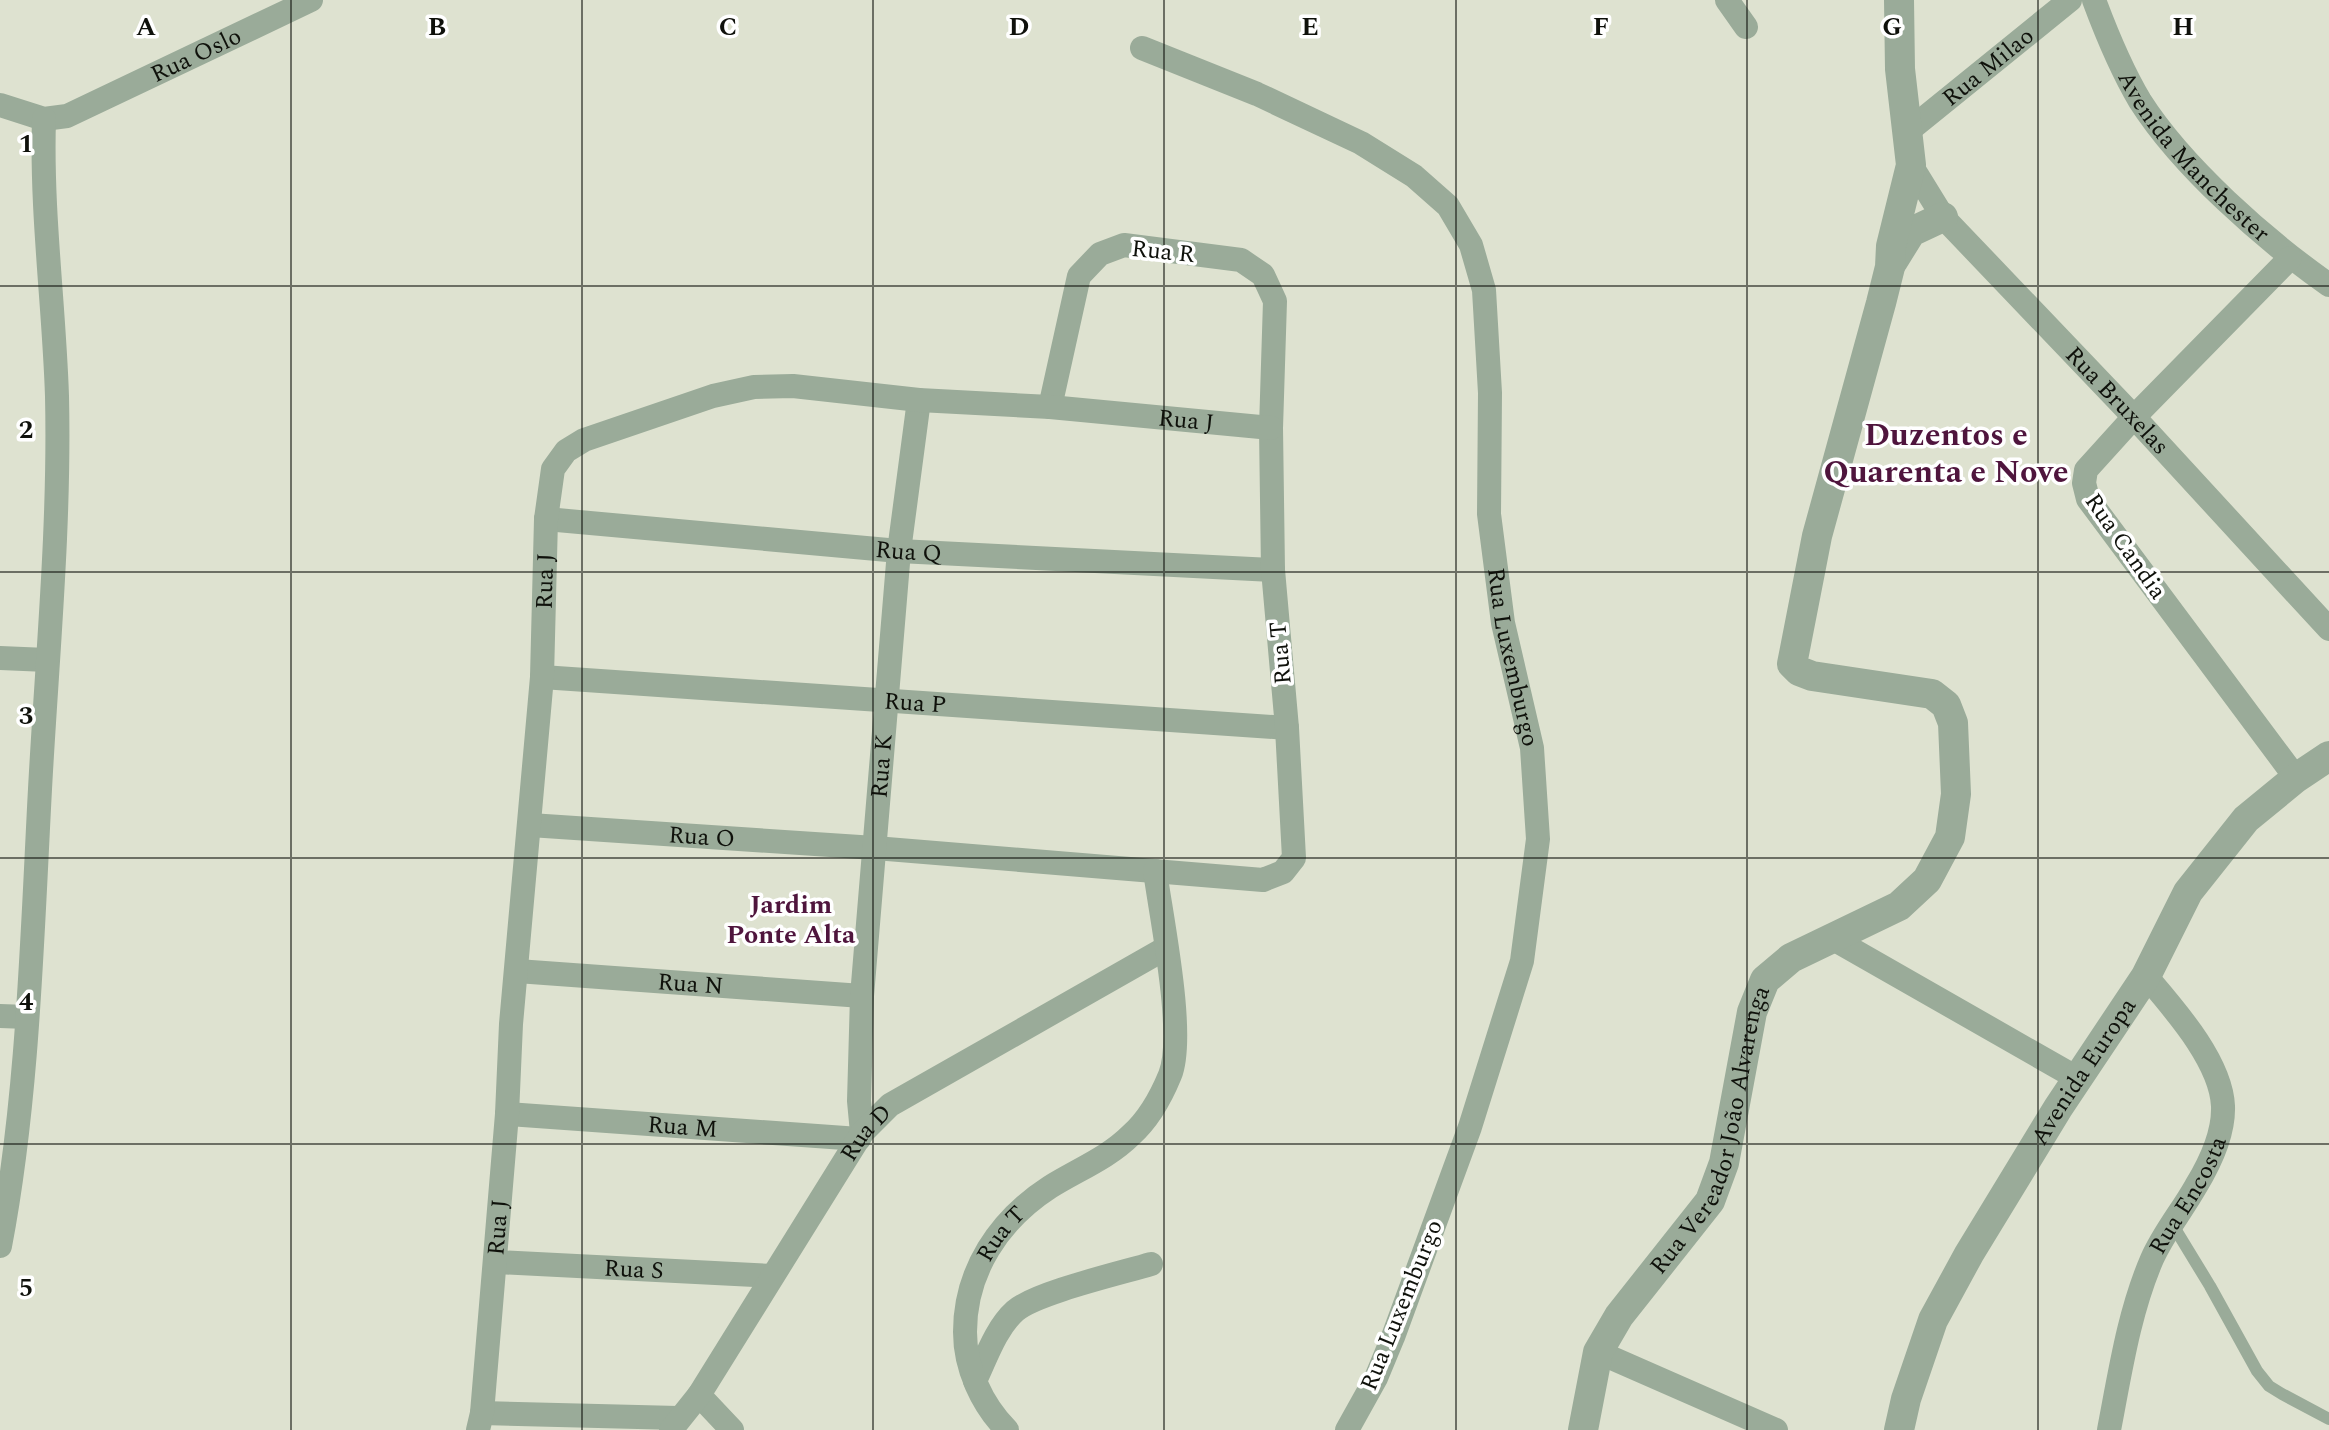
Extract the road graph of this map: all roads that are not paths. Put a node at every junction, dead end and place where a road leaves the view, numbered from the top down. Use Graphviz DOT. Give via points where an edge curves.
graph roads {
  1 [pos="311,0"];
  2 [pos="1727,0"];
  3 [pos="1899,0"];
  4 [pos="2070,0"];
  5 [pos="2094,0"];
  6 [pos="1746,27"];
  7 [pos="1142,48"];
  8 [pos="0,85"];
  9 [pos="0,105"];
  10 [pos="39,118"];
  11 [pos="1907,132"];
  12 [pos="1911,165"];
  13 [pos="1943,217"];
  14 [pos="2290,258"];
  15 [pos="1890,267"];
  16 [pos="2329,285"];
  17 [pos="1275,301"];
  18 [pos="919,400"];
  19 [pos="1050,407"];
  20 [pos="2134,417"];
  21 [pos="1271,428"];
  22 [pos="546,519"];
  23 [pos="899,551"];
  24 [pos="1273,570"];
  25 [pos="2329,629"];
  26 [pos="0,658"];
  27 [pos="47,660"];
  28 [pos="542,677"];
  29 [pos="886,701"];
  30 [pos="1287,728"];
  31 [pos="2329,756"];
  32 [pos="2296,778"];
  33 [pos="530,825"];
  34 [pos="875,848"];
  35 [pos="1155,871"];
  36 [pos="1830,937"];
  37 [pos="1166,948"];
  38 [pos="517,971"];
  39 [pos="2146,976"];
  40 [pos="862,996"];
  41 [pos="0,1016"];
  42 [pos="27,1017"];
  43 [pos="2077,1078"];
  44 [pos="507,1114"];
  45 [pos="860,1136"];
  46 [pos="4,1205"];
  47 [pos="2171,1222"];
  48 [pos="0,1246"];
  49 [pos="496,1262"];
  50 [pos="1151,1264"];
  51 [pos="772,1276"];
  52 [pos="1598,1352"];
  53 [pos="975,1381"];
  54 [pos="699,1395"];
  55 [pos="2329,1419"];
  56 [pos="480,1422"];
  57 [pos="674,1424"];
  58 [pos="732,1430"];
  59 [pos="1007,1430"];
  60 [pos="1347,1430"];
  61 [pos="1583,1430"];
  62 [pos="1776,1430"];
  63 [pos="1899,1430"];
  64 [pos="2109,1430"];
  1 -- 10 [label="street, Rua Oslo" via="80,111 60,119"];
  2 -- 6 [label="street"];
  3 -- 11 [label="street, Rua Vereador João Alvarenga"];
  4 -- 11 [label="street, Rua Milao"];
  5 -- 14 [label="street, Avenida Manchester" via="2110,44 2141,101 2185,160"];
  7 -- 60 [label="street, Rua Luxemburgo" via="1257,94 1361,143 1414,176 1448,206 1471,245 1484,290 1489,514 1503,623 1532,748 1538,839 1522,961 1470,1127 1388,1351"];
  8 -- 10 [label="street"];
  9 -- 10 [label="street"];
  10 -- 27 [label="street" via="57,396"];
  11 -- 12 [label="street, Rua Vereador João Alvarenga"];
  12 -- 13 [label="street, Rua Bruxelas"];
  12 -- 15 [label="street, Rua Vereador João Alvarenga"];
  13 -- 15 [label="street" via="1911,232"];
  13 -- 20 [label="street, Rua Bruxelas"];
  14 -- 16 [label="street, Avenida Manchester"];
  14 -- 20 [label="street, Rua Candia"];
  15 -- 36 [label="street, Rua Vereador João Alvarenga" via="1817,536 1792,664 1812,676 1932,694 1946,705 1953,723 1956,794 1950,837 1927,880 1899,906"];
  17 -- 19 [label="street, Rua R" via="1263,275 1241,260 1124,245 1100,254 1079,276"];
  17 -- 21 [label="street, Rua T"];
  18 -- 19 [label="street, Rua J"];
  18 -- 22 [label="street, Rua J" via="793,386 713,396 566,451 553,469"];
  18 -- 23 [label="street, Rua K"];
  19 -- 21 [label="street, Rua J"];
  20 -- 25 [label="street, Rua Bruxelas"];
  20 -- 32 [label="street, Rua Candia" via="2086,470 2088,499"];
  21 -- 24 [label="street, Rua T"];
  22 -- 23 [label="street, Rua Q"];
  22 -- 28 [label="street, Rua J"];
  23 -- 24 [label="street, Rua Q"];
  23 -- 29 [label="street, Rua K"];
  24 -- 30 [label="street, Rua T"];
  26 -- 27 [label="street"];
  27 -- 42 [label="street"];
  28 -- 29 [label="street, Rua P"];
  28 -- 33 [label="street, Rua J"];
  29 -- 30 [label="street, Rua P"];
  29 -- 34 [label="street, Rua K"];
  30 -- 35 [label="street, Rua T" via="1294,858 1283,872 1263,880"];
  31 -- 32 [label="street, Avenida Europa"];
  32 -- 39 [label="street, Avenida Europa" via="2246,819 2188,892"];
  33 -- 34 [label="street, Rua O"];
  33 -- 38 [label="street, Rua J"];
  34 -- 35 [label="street, Rua T"];
  34 -- 40 [label="street, Rua K"];
  35 -- 37 [label="street, Rua T"];
  36 -- 43 [label="street"];
  36 -- 52 [label="street, Rua Vereador João Alvarenga" via="1791,958 1765,980 1752,1012 1724,1163 1710,1201 1619,1316"];
  37 -- 45 [label="street, Rua D" via="890,1105"];
  37 -- 53 [label="street, Rua T" via="1176,1029 1172,1071 1155,1107 1131,1135 1029,1202 982,1257 965,1311 965,1345"];
  38 -- 40 [label="street, Rua N"];
  38 -- 44 [label="street, Rua J"];
  39 -- 43 [label="street, Avenida Europa"];
  39 -- 47 [label="street, Rua Encosta" via="2198,1041 2223,1107 2214,1150"];
  40 -- 45 [label="street, Rua K"];
  41 -- 42 [label="street"];
  42 -- 46 [label="street"];
  43 -- 63 [label="street, Avenida Europa" via="1933,1320"];
  44 -- 45 [label="street, Rua M"];
  44 -- 49 [label="street, Rua J"];
  45 -- 51 [label="street, Rua D"];
  46 -- 48 [label="street"];
  47 -- 55 [label="lane" via="2269,1386"];
  47 -- 64 [label="street, Rua Encosta" via="2137,1304"];
  49 -- 51 [label="street, Rua S"];
  49 -- 56 [label="street, Rua J"];
  50 -- 53 [label="street" via="1017,1309 1002,1326"];
  51 -- 54 [label="street, Rua D"];
  52 -- 61 [label="street, Rua Vereador João Alvarenga"];
  52 -- 62 [label="street"];
  53 -- 59 [label="street, Rua T" via="987,1407"];
  54 -- 57 [label="street, Rua D"];
  54 -- 58 [label="street"];
  56 -- 57 [label="street"];
}
